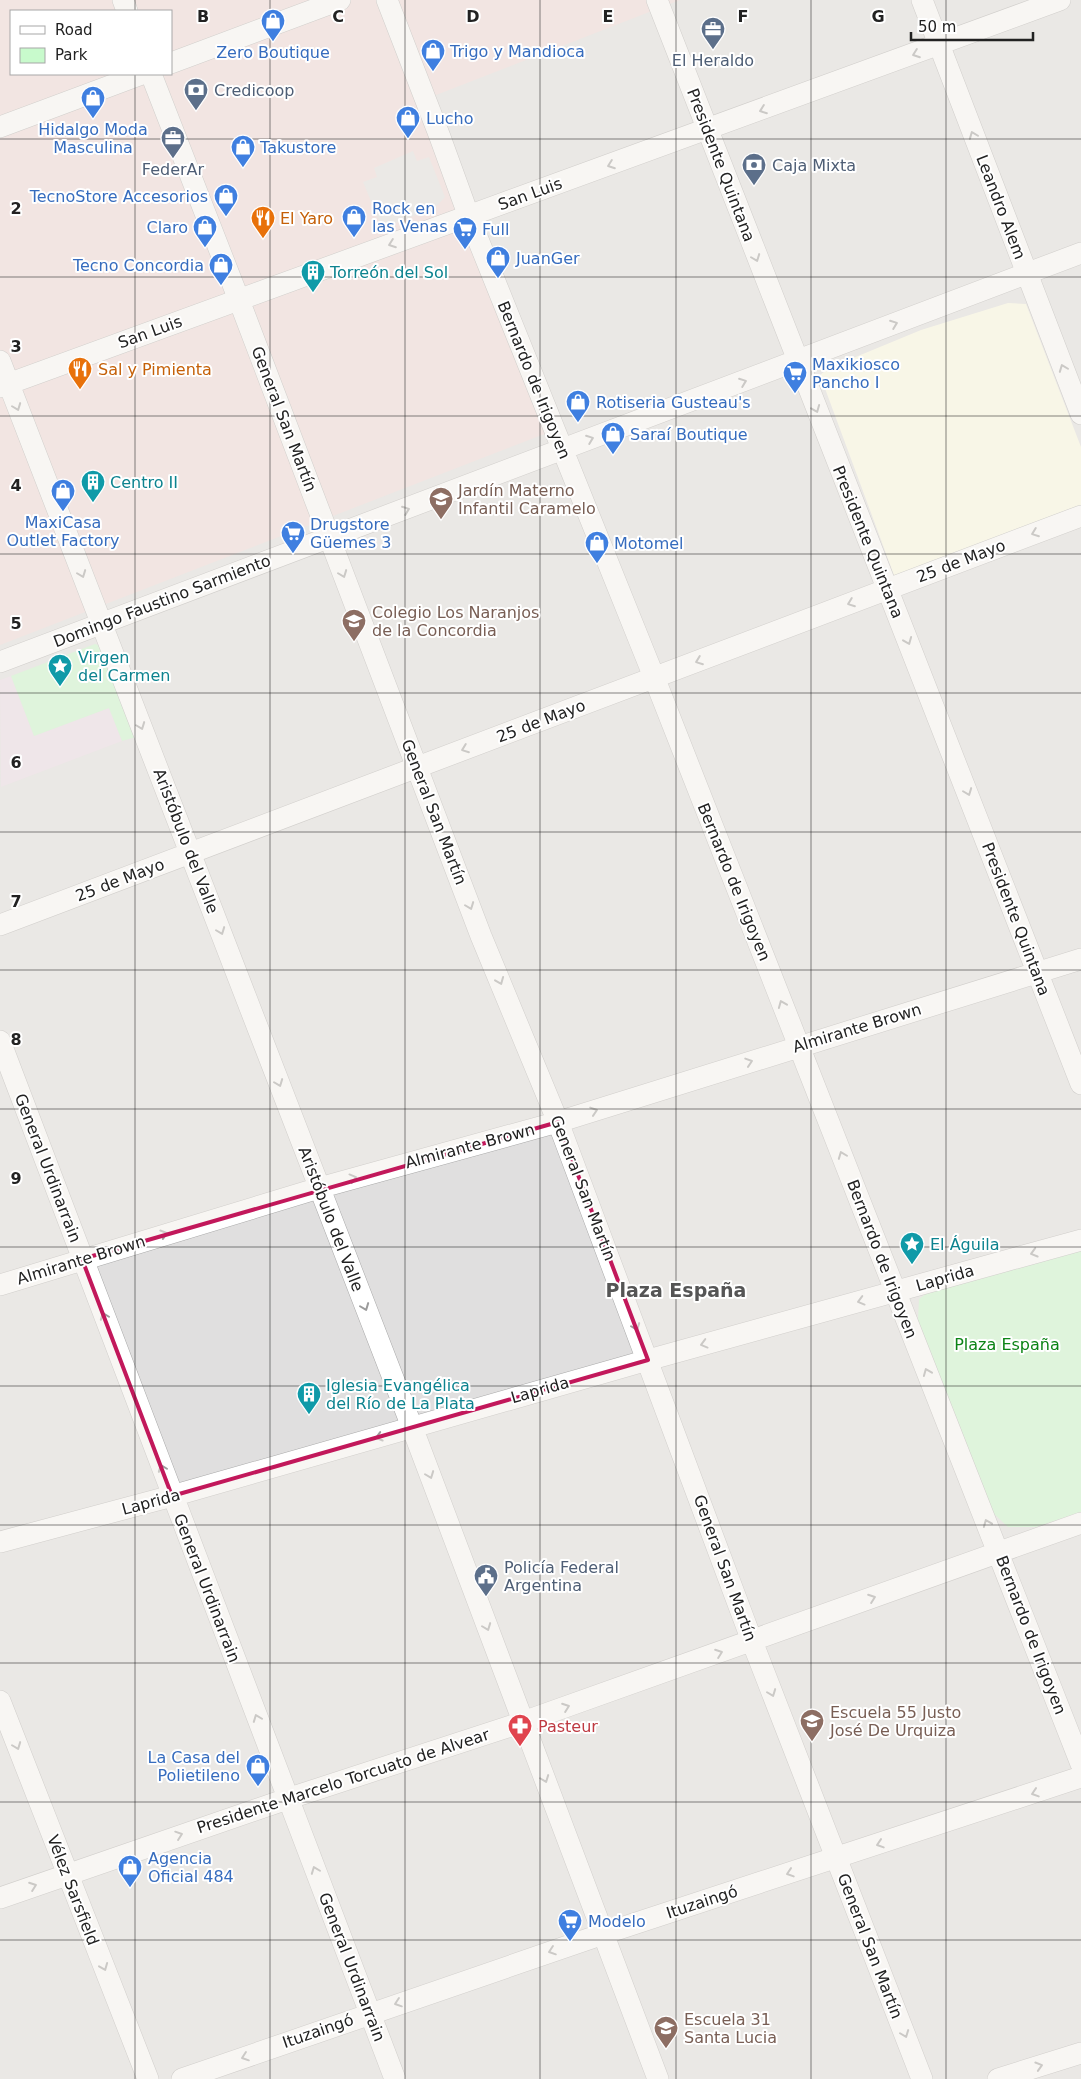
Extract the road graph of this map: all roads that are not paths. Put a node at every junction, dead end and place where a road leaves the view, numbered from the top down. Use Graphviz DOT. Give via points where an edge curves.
graph roads {
  1 [pos="340,0"];
  2 [pos="387,0"];
  3 [pos="657,0"];
  4 [pos="922,0"];
  5 [pos="1060,0"];
  6 [pos="938,46"];
  7 [pos="172,63"];
  8 [pos="139,75"];
  9 [pos="151,75"];
  10 [pos="0,127"];
  11 [pos="707,130"];
  12 [pos="469,217"];
  13 [pos="1081,253"];
  14 [pos="1027,274"];
  15 [pos="239,300"];
  16 [pos="0,361"];
  17 [pos="797,361"];
  18 [pos="4,386"];
  19 [pos="1081,414"];
  20 [pos="562,450"];
  21 [pos="1081,516"];
  22 [pos="330,539"];
  23 [pos="887,589"];
  24 [pos="101,624"];
  25 [pos="0,662"];
  26 [pos="654,678"];
  27 [pos="417,768"];
  28 [pos="191,853"];
  29 [pos="0,925"];
  30 [pos="1081,959"];
  31 [pos="1037,972"];
  32 [pos="0,1041"];
  33 [pos="799,1046"];
  34 [pos="1081,1084"];
  35 [pos="558,1122"];
  36 [pos="319,1188"];
  37 [pos="1081,1240"];
  38 [pos="82,1259"];
  39 [pos="0,1285"];
  40 [pos="895,1292"];
  41 [pos="648,1360"];
  42 [pos="412,1427"];
  43 [pos="172,1496"];
  44 [pos="1081,1523"];
  45 [pos="0,1542"];
  46 [pos="999,1551"];
  47 [pos="752,1641"];
  48 [pos="0,1701"];
  49 [pos="524,1722"];
  50 [pos="1081,1764"];
  51 [pos="1081,1777"];
  52 [pos="287,1799"];
  53 [pos="836,1858"];
  54 [pos="66,1873"];
  55 [pos="0,1898"];
  56 [pos="603,1934"];
  57 [pos="370,2013"];
  58 [pos="1081,2053"];
  59 [pos="148,2079"];
  60 [pos="182,2079"];
  61 [pos="395,2079"];
  62 [pos="658,2079"];
  63 [pos="922,2079"];
  64 [pos="998,2079"];
  1 -- 7 [label="street"];
  2 -- 12 [label="street, Bernardo de Irigoyen"];
  3 -- 11 [label="street, Presidente Quintana"];
  4 -- 6 [label="street, Leandro Alem"];
  5 -- 6 [label="street, San Luis"];
  6 -- 11 [label="street, San Luis, one-way"];
  14 -- 6 [label="street, Leandro Alem, one-way"];
  8 -- 10 [label="street"];
  9 -- 15 [label="street, General San Martín"];
  11 -- 12 [label="street, San Luis, one-way"];
  11 -- 17 [label="street, Presidente Quintana, one-way"];
  12 -- 15 [label="street, San Luis, one-way"];
  12 -- 20 [label="street, Bernardo de Irigoyen"];
  13 -- 14 [label="street, Domingo Faustino Sarmiento"];
  17 -- 14 [label="street, Domingo Faustino Sarmiento, one-way"];
  19 -- 14 [label="street, Leandro Alem, one-way"];
  15 -- 18 [label="street, San Luis"];
  15 -- 22 [label="street, General San Martín"];
  16 -- 18 [label="street, Aristóbulo del Valle"];
  20 -- 17 [label="street, Domingo Faustino Sarmiento, one-way"];
  17 -- 23 [label="street, Presidente Quintana, one-way"];
  18 -- 24 [label="street, Aristóbulo del Valle, one-way"];
  22 -- 20 [label="street, Domingo Faustino Sarmiento, one-way"];
  20 -- 26 [label="street, Bernardo de Irigoyen"];
  21 -- 23 [label="street, 25 de Mayo, one-way"];
  22 -- 24 [label="street, Domingo Faustino Sarmiento"];
  22 -- 27 [label="street, General San Martín, one-way"];
  23 -- 26 [label="street, 25 de Mayo, one-way"];
  23 -- 31 [label="street, Presidente Quintana, one-way"];
  24 -- 25 [label="street, Domingo Faustino Sarmiento"];
  24 -- 28 [label="street, Aristóbulo del Valle, one-way"];
  26 -- 27 [label="street, 25 de Mayo, one-way"];
  33 -- 26 [label="street, Bernardo de Irigoyen, one-way"];
  27 -- 28 [label="street, 25 de Mayo"];
  27 -- 35 [label="street, General San Martín, one-way" via="481,936"];
  28 -- 29 [label="street, 25 de Mayo"];
  28 -- 36 [label="street, Aristóbulo del Valle, one-way"];
  30 -- 31 [label="street, Almirante Brown"];
  31 -- 33 [label="street, Almirante Brown"];
  31 -- 34 [label="street, Presidente Quintana"];
  32 -- 38 [label="street, General Urdinarrain"];
  35 -- 33 [label="street, Almirante Brown, one-way"];
  40 -- 33 [label="street, Bernardo de Irigoyen, one-way"];
  36 -- 35 [label="street, Almirante Brown, one-way"];
  35 -- 41 [label="street, General San Martín, one-way"];
  38 -- 36 [label="street, Almirante Brown, one-way"];
  36 -- 42 [label="street, Aristóbulo del Valle, one-way"];
  37 -- 40 [label="street, Laprida, one-way"];
  38 -- 39 [label="street, Almirante Brown"];
  43 -- 38 [label="street, General Urdinarrain, one-way"];
  40 -- 41 [label="street, Laprida, one-way"];
  46 -- 40 [label="street, Bernardo de Irigoyen, one-way"];
  41 -- 42 [label="street, Laprida"];
  41 -- 47 [label="street, General San Martín"];
  42 -- 43 [label="street, Laprida, one-way"];
  42 -- 49 [label="street, Aristóbulo del Valle, one-way"];
  43 -- 45 [label="street, Laprida"];
  52 -- 43 [label="street, General Urdinarrain, one-way"];
  44 -- 46 [label="street, Presidente Marcelo Torcuato de Alvear"];
  47 -- 46 [label="street, Presidente Marcelo Torcuato de Alvear, one-way"];
  46 -- 50 [label="street, Bernardo de Irigoyen"];
  49 -- 47 [label="street, Presidente Marcelo Torcuato de Alvear, one-way"];
  47 -- 53 [label="street, General San Martín, one-way"];
  48 -- 54 [label="street, Vélez Sarsfield, one-way"];
  49 -- 52 [label="street, Presidente Marcelo Torcuato de Alvear"];
  49 -- 56 [label="street, Aristóbulo del Valle, one-way"];
  51 -- 53 [label="street, Ituzaingó, one-way"];
  54 -- 52 [label="street, Presidente Marcelo Torcuato de Alvear, one-way"];
  57 -- 52 [label="street, General Urdinarrain, one-way"];
  53 -- 56 [label="street, Ituzaingó, one-way"];
  53 -- 63 [label="street, General San Martín, one-way"];
  55 -- 54 [label="street, Presidente Marcelo Torcuato de Alvear, one-way"];
  54 -- 59 [label="street, Vélez Sarsfield, one-way"];
  56 -- 57 [label="street, Ituzaingó, one-way"];
  56 -- 62 [label="street, Aristóbulo del Valle"];
  57 -- 60 [label="street, Ituzaingó, one-way"];
  57 -- 61 [label="street, General Urdinarrain"];
  64 -- 58 [label="street, one-way"];
}
